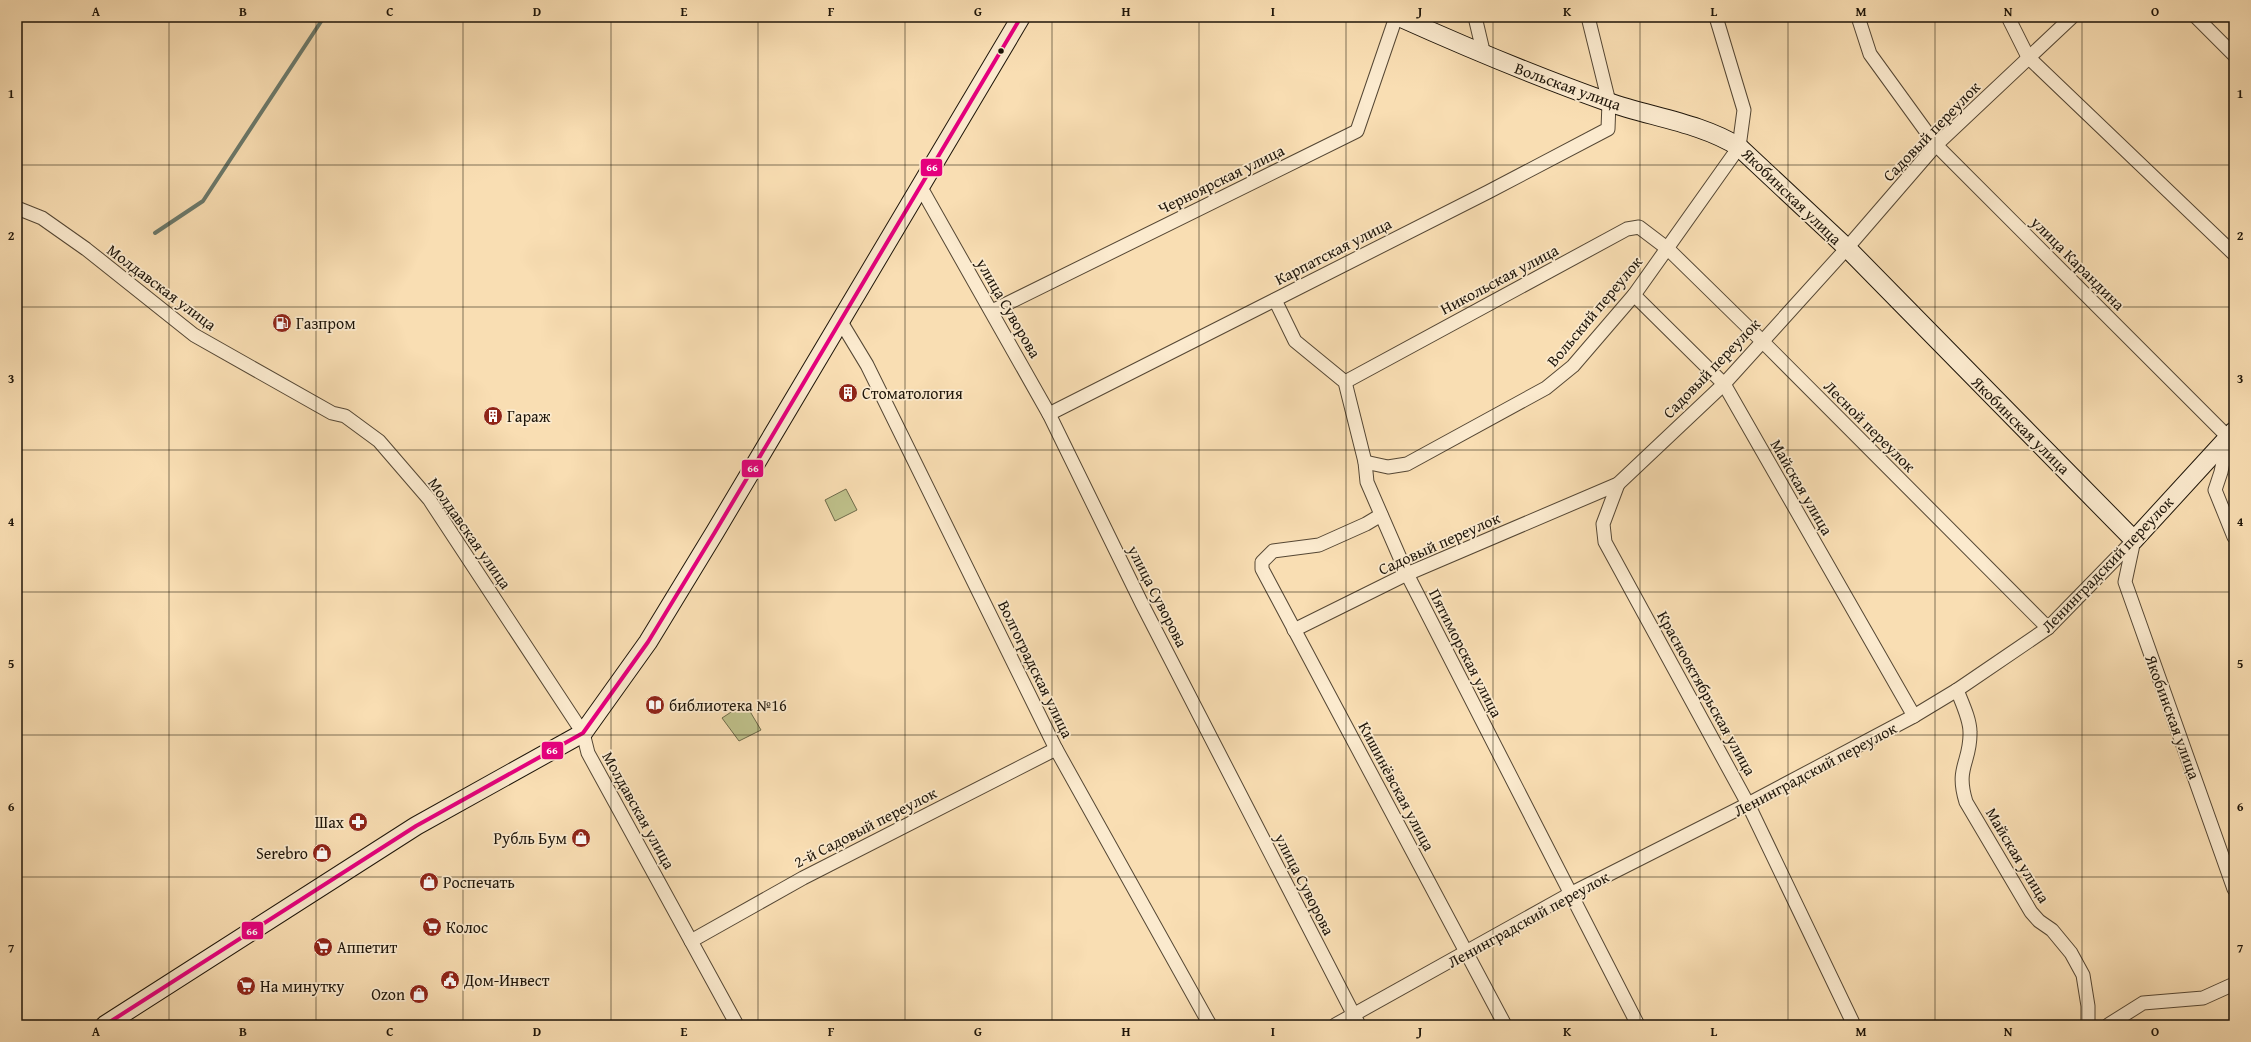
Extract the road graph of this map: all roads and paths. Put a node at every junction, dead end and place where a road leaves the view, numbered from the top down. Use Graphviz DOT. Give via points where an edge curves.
graph roads {
  1 [pos="1021,17"];
  2 [pos="1396,17"];
  3 [pos="1399,17"];
  4 [pos="1475,17"];
  5 [pos="1588,17"];
  6 [pos="1716,17"];
  7 [pos="1858,17"];
  8 [pos="2008,17"];
  9 [pos="2072,17"];
  10 [pos="2196,17"];
  11 [pos="1484,55"];
  12 [pos="2234,55"];
  13 [pos="2028,57"];
  14 [pos="1609,102"];
  15 [pos="1936,146"];
  16 [pos="1740,147"];
  17 [pos="920,186"];
  18 [pos="17,208"];
  19 [pos="1847,248"];
  20 [pos="1668,249"];
  21 [pos="2234,254"];
  22 [pos="1634,295"];
  23 [pos="1275,300"];
  24 [pos="992,311"];
  25 [pos="841,322"];
  26 [pos="1762,341"];
  27 [pos="1345,382"];
  28 [pos="1724,384"];
  29 [pos="1049,414"];
  30 [pos="2231,434"];
  31 [pos="1365,462"];
  32 [pos="1618,484"];
  33 [pos="1381,515"];
  34 [pos="2234,537"];
  35 [pos="2134,540"];
  36 [pos="1407,574"];
  37 [pos="2048,628"];
  38 [pos="1294,630"];
  39 [pos="1957,690"];
  40 [pos="1914,716"];
  41 [pos="583,733"];
  42 [pos="1056,749"];
  43 [pos="1748,804"];
  44 [pos="2234,889"];
  45 [pos="1570,894"];
  46 [pos="691,941"];
  47 [pos="1467,952"];
  48 [pos="2234,984"];
  49 [pos="1356,1020"];
  50 [pos="105,1025"];
  51 [pos="737,1025"];
  52 [pos="1210,1025"];
  53 [pos="1335,1025"];
  54 [pos="1505,1025"];
  55 [pos="1638,1025"];
  56 [pos="1854,1025"];
  57 [pos="2088,1025"];
  58 [pos="2108,1025"];
  1 -- 17 [label="street"];
  2 -- 24 [label="street, Черноярская улица" via="1358,132"];
  3 -- 11 [label="street, Вольская улица"];
  4 -- 11 [label="street"];
  5 -- 14 [label="street"];
  6 -- 16 [label="street, Якобинская улица" via="1744,110"];
  7 -- 15 [label="street, улица Карандина" via="1870,54"];
  8 -- 13 [label="street"];
  9 -- 13 [label="street, Садовый переулок"];
  10 -- 12 [label="street"];
  11 -- 14 [label="street, Вольская улица"];
  13 -- 15 [label="street, Садовый переулок"];
  13 -- 21 [label="street"];
  14 -- 16 [label="street, Вольская улица" via="1722,136"];
  14 -- 23 [label="street, Карпатская улица" via="1608,129"];
  15 -- 19 [label="street, Садовый переулок"];
  15 -- 30 [label="street, улица Карандина"];
  16 -- 19 [label="street, Якобинская улица"];
  16 -- 20 [label="street, Вольский переулок"];
  17 -- 24 [label="street, улица Суворова"];
  17 -- 25 [label="street"];
  18 -- 41 [label="street, Молдавская улица" via="42,218 86,249 194,335 332,413 345,416 379,441 429,499"];
  19 -- 26 [label="street, Садовый переулок"];
  19 -- 35 [label="street, Якобинская улица"];
  20 -- 22 [label="street, Вольский переулок"];
  20 -- 26 [label="street, Лесной переулок"];
  20 -- 27 [label="street, Никольская улица" via="1639,227 1631,227"];
  22 -- 28 [label="street, Майская улица"];
  22 -- 31 [label="street, Вольский переулок" via="1573,366 1546,388 1407,464 1388,467"];
  23 -- 27 [label="street" via="1295,341"];
  23 -- 29 [label="street, Карпатская улица"];
  24 -- 29 [label="street, улица Суворова"];
  25 -- 41 [label="street" via="648,642"];
  25 -- 42 [label="street, Волгоградская улица" via="867,364"];
  26 -- 28 [label="street, Садовый переулок"];
  26 -- 37 [label="street, Лесной переулок"];
  27 -- 31 [label="street, Пятиморская улица"];
  28 -- 32 [label="street, Садовый переулок"];
  28 -- 40 [label="street, Майская улица"];
  29 -- 49 [label="street, улица Суворова" via="1132,584"];
  30 -- 34 [label="street" via="2215,490"];
  30 -- 35 [label="street, Ленинградский переулок"];
  31 -- 33 [label="street, Пятиморская улица" via="1367,482"];
  32 -- 36 [label="street, Садовый переулок"];
  32 -- 43 [label="street, Краснооктябрьская улица" via="1603,524 1605,542"];
  33 -- 36 [label="street, Пятиморская улица"];
  33 -- 38 [label="street, Кишинёвская улица" via="1319,545 1273,551 1262,562 1262,570"];
  35 -- 37 [label="street, Ленинградский переулок"];
  35 -- 44 [label="street, Якобинская улица" via="2125,582"];
  36 -- 38 [label="street, Садовый переулок"];
  36 -- 45 [label="street, Пятиморская улица"];
  37 -- 39 [label="street, Ленинградский переулок"];
  38 -- 47 [label="street, Кишинёвская улица"];
  39 -- 40 [label="street, Ленинградский переулок"];
  39 -- 57 [label="street, Майская улица" via="1970,730 1970,744 1961,775 1961,786 1966,802 2031,912 2052,930 2071,952 2082,975 2088,1006"];
  40 -- 43 [label="street, Ленинградский переулок"];
  41 -- 46 [label="street, Молдавская улица" via="588,753"];
  41 -- 50 [label="street" via="416,826"];
  42 -- 46 [label="street, 2-й Садовый переулок" via="803,878"];
  42 -- 52 [label="street, Волгоградская улица"];
  43 -- 45 [label="street, Ленинградский переулок"];
  43 -- 56 [label="street, Краснооктябрьская улица"];
  45 -- 47 [label="street, Ленинградский переулок"];
  45 -- 55 [label="street, Пятиморская улица"];
  46 -- 51 [label="street, Молдавская улица"];
  47 -- 49 [label="street, Ленинградский переулок"];
  47 -- 54 [label="street, Кишинёвская улица"];
  48 -- 58 [label="street" via="2203,998 2143,1003"];
  49 -- 53 [label="street, Ленинградский переулок"];
}
